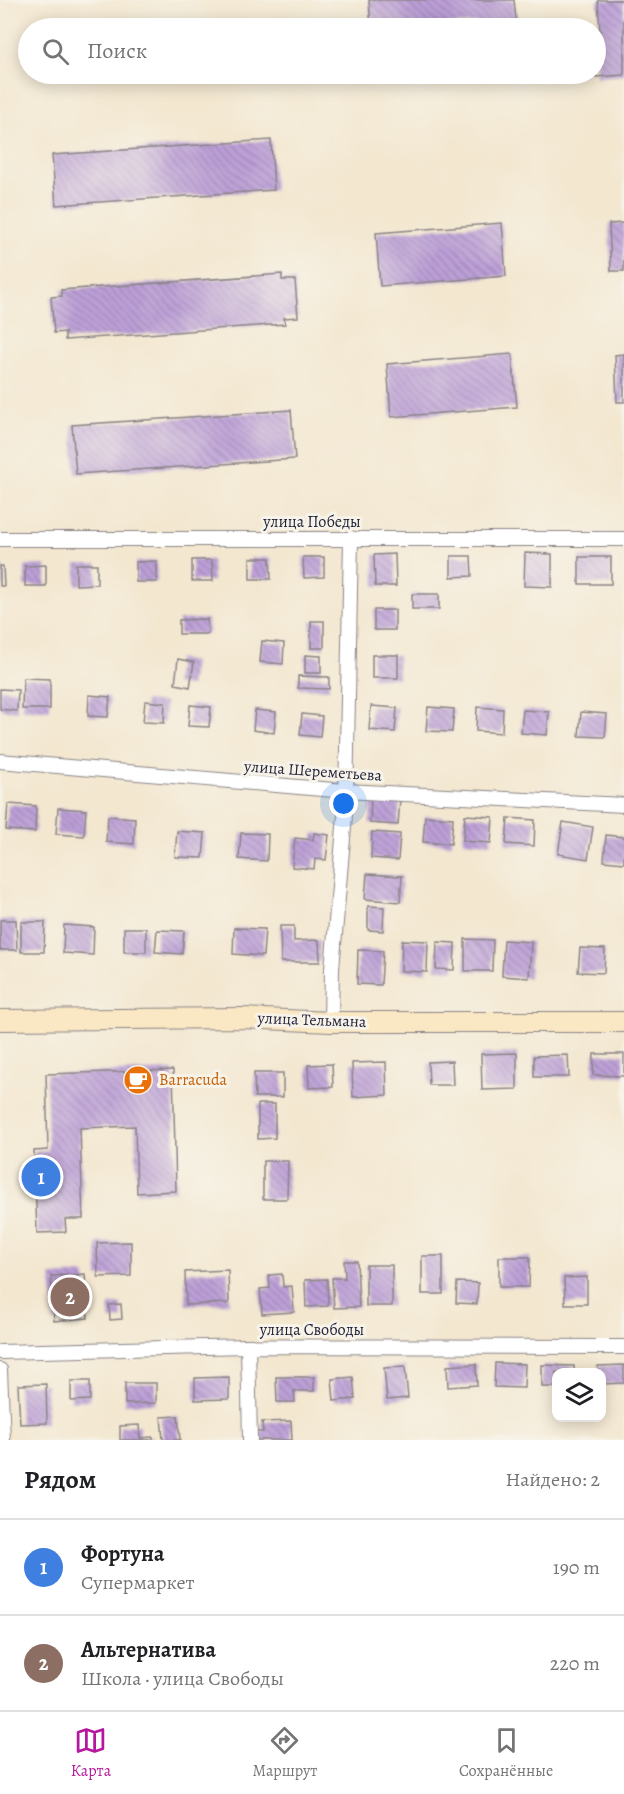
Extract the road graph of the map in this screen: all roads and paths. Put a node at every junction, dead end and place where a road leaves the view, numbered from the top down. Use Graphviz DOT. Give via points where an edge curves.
graph roads {
  1 [pos="351,538"];
  2 [pos="0,539"];
  3 [pos="624,539"];
  4 [pos="0,761"];
  5 [pos="345,791"];
  6 [pos="624,805"];
  7 [pos="0,1020"];
  8 [pos="331,1022"];
  9 [pos="624,1022"];
  10 [pos="248,1346"];
  11 [pos="624,1347"];
  12 [pos="0,1352"];
  13 [pos="0,1370"];
  14 [pos="3,1440"];
  15 [pos="250,1440"];
  1 -- 2 [label="street, улица Победы"];
  1 -- 3 [label="street, улица Победы"];
  1 -- 5 [label="street"];
  4 -- 5 [label="street, улица Шереметьева"];
  5 -- 6 [label="street, улица Шереметьева"];
  5 -- 8 [label="street"];
  7 -- 8 [label="street, улица Тельмана" via="243,1018"];
  8 -- 9 [label="street, улица Тельмана"];
  10 -- 11 [label="street, улица Свободы"];
  10 -- 12 [label="street, улица Свободы"];
  10 -- 15 [label="street"];
  13 -- 14 [label="street"];
}
